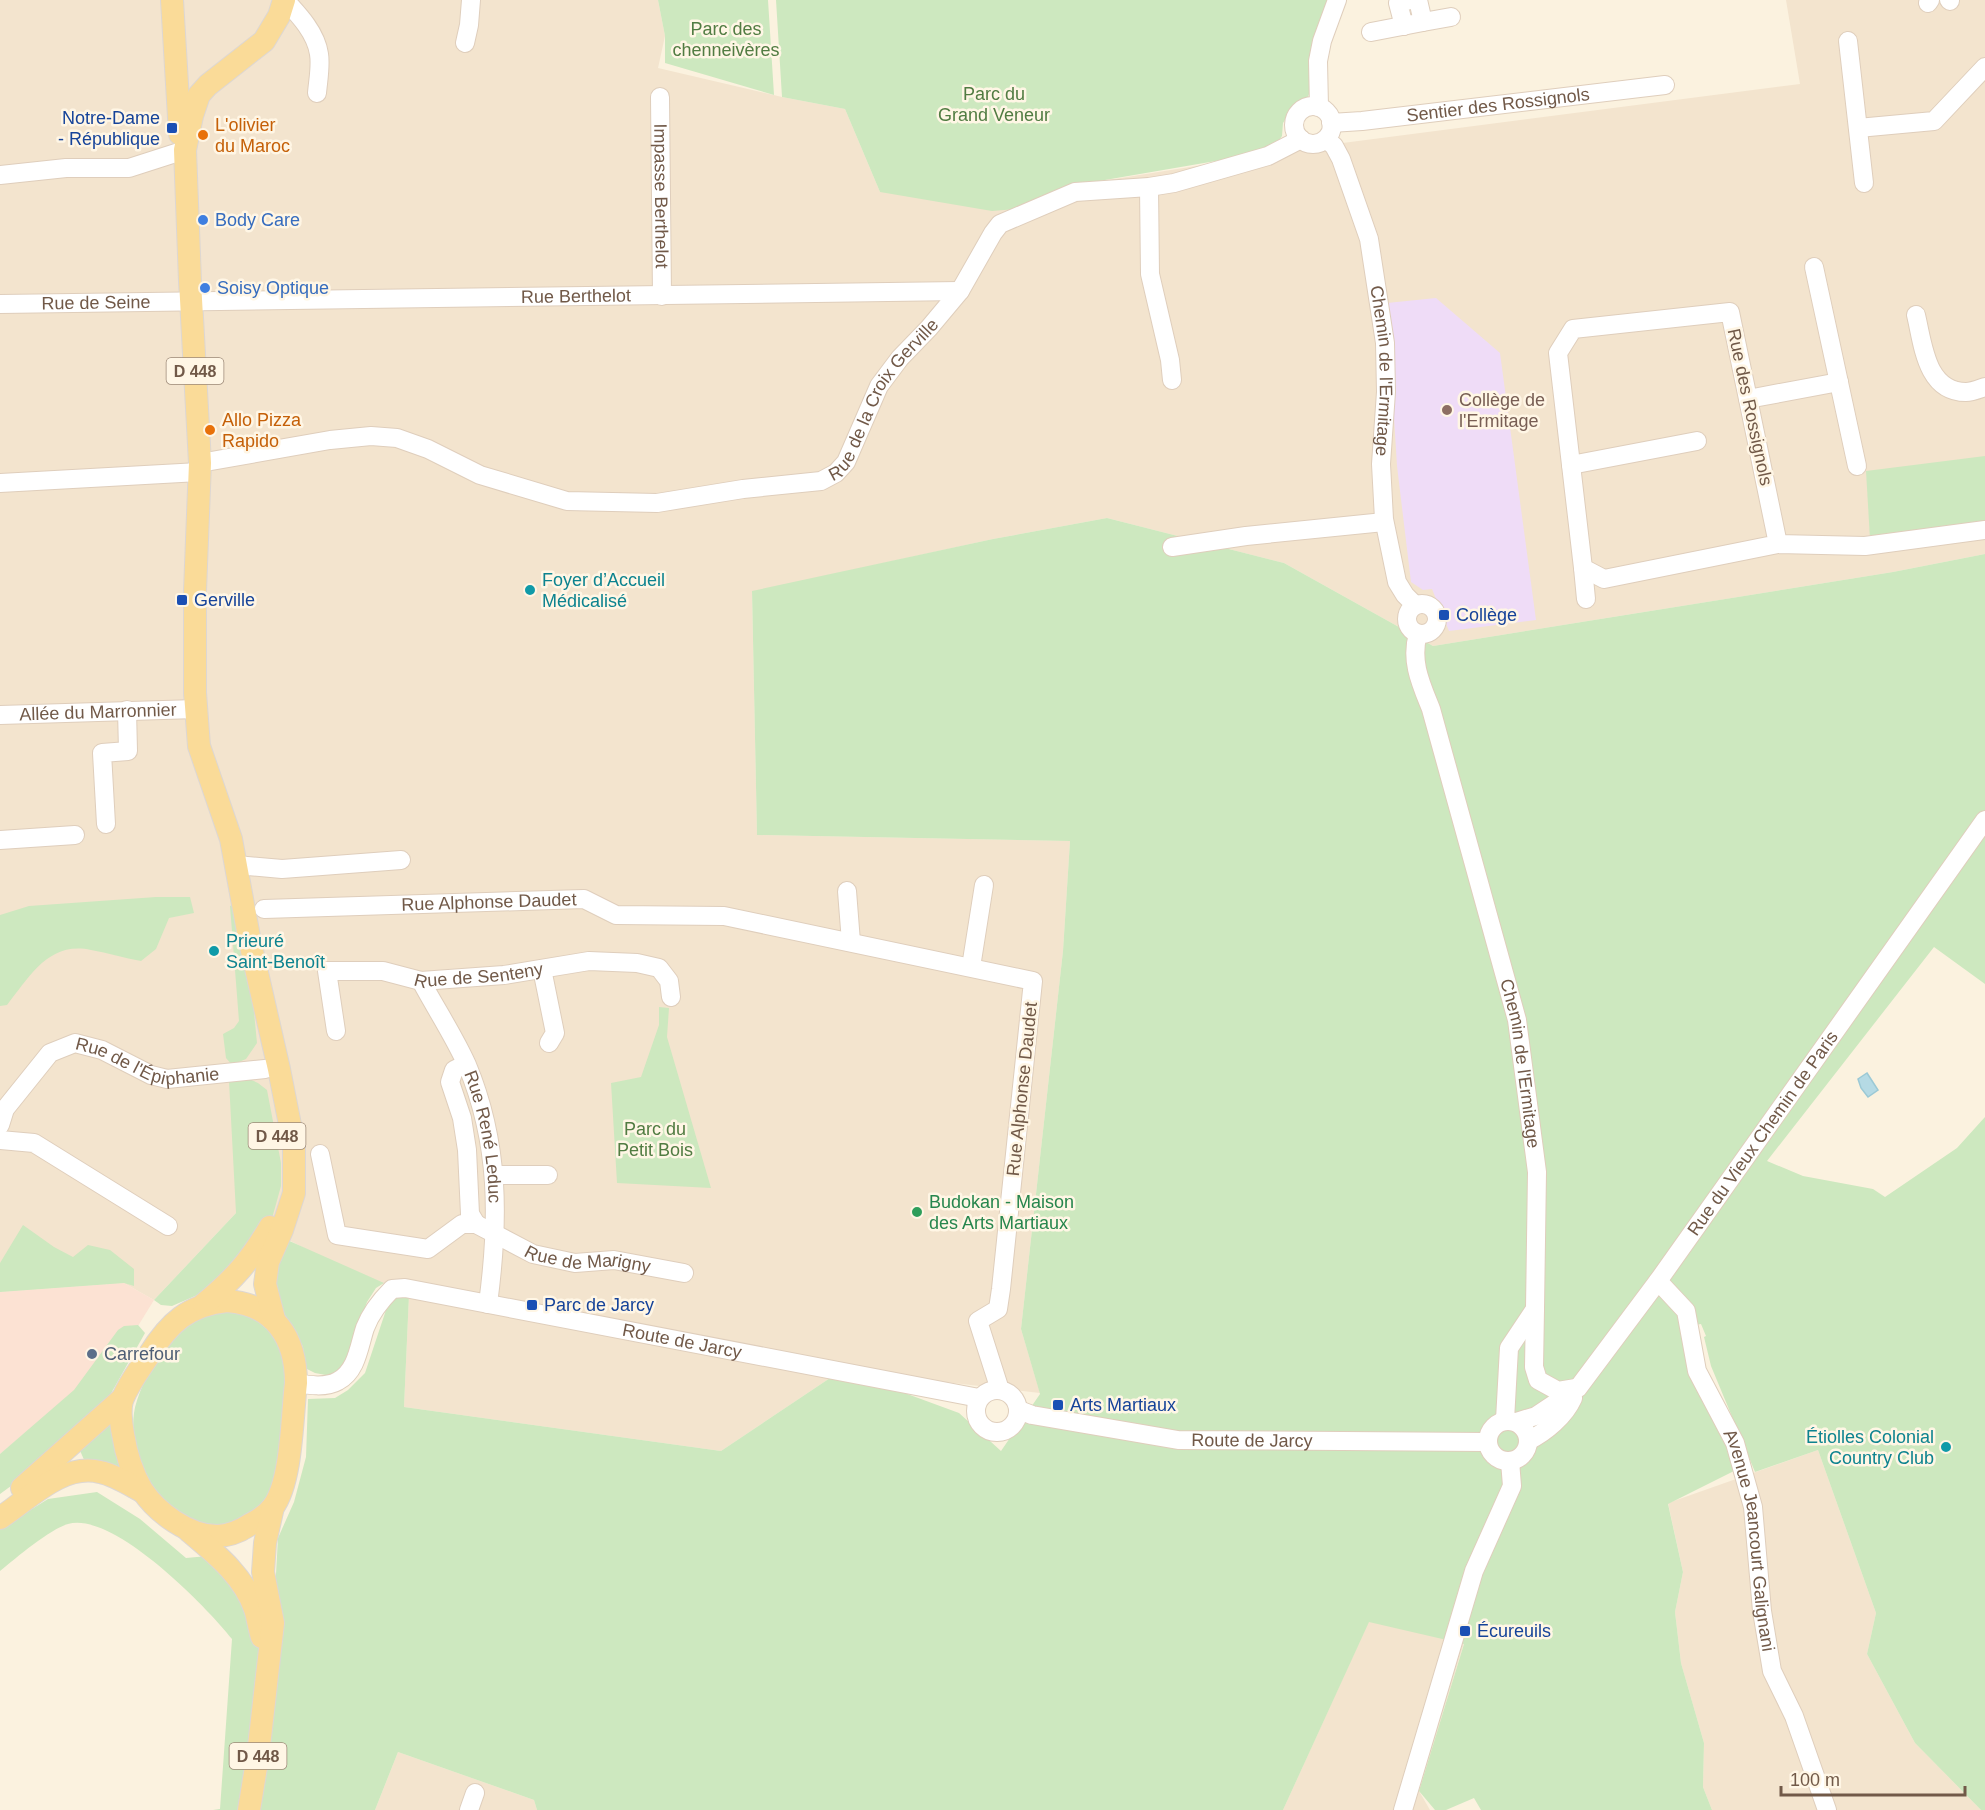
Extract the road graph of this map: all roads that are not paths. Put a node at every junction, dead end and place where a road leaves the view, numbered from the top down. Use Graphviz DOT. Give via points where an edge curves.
graph roads {
  1 [pos="172,0"];
  2 [pos="285,0"];
  3 [pos="471,0"];
  4 [pos="1337,0"];
  5 [pos="1410,0"];
  6 [pos="1418,0"];
  7 [pos="1451,17"];
  8 [pos="1423,22"];
  9 [pos="1404,26"];
  10 [pos="1371,32"];
  11 [pos="1848,41"];
  12 [pos="465,43"];
  13 [pos="1985,67"];
  14 [pos="1665,85"];
  15 [pos="317,93"];
  16 [pos="189,94"];
  17 [pos="660,98"];
  18 [pos="1320,107"];
  19 [pos="1858,128"];
  20 [pos="1329,131"];
  21 [pos="1301,139"];
  22 [pos="185,150"];
  23 [pos="0,175"];
  24 [pos="1864,183"];
  25 [pos="1149,187"];
  26 [pos="1814,267"];
  27 [pos="960,291"];
  28 [pos="662,296"];
  29 [pos="191,302"];
  30 [pos="0,304"];
  31 [pos="1917,315"];
  32 [pos="1172,380"];
  33 [pos="1839,382"];
  34 [pos="1985,387"];
  35 [pos="1748,399"];
  36 [pos="1697,441"];
  37 [pos="1571,465"];
  38 [pos="1857,466"];
  39 [pos="200,467"];
  40 [pos="0,483"];
  41 [pos="1384,522"];
  42 [pos="1985,530"];
  43 [pos="1778,544"];
  44 [pos="1172,547"];
  45 [pos="1583,568"];
  46 [pos="1586,600"];
  47 [pos="1415,605"];
  48 [pos="1418,634"];
  49 [pos="196,709"];
  50 [pos="127,710"];
  51 [pos="0,716"];
  52 [pos="1985,820"];
  53 [pos="106,824"];
  54 [pos="75,835"];
  55 [pos="0,840"];
  56 [pos="401,860"];
  57 [pos="236,865"];
  58 [pos="984,885"];
  59 [pos="847,891"];
  60 [pos="264,909"];
  61 [pos="250,942"];
  62 [pos="850,942"];
  63 [pos="971,967"];
  64 [pos="542,969"];
  65 [pos="421,981"];
  66 [pos="671,997"];
  67 [pos="336,1031"];
  68 [pos="549,1043"];
  69 [pos="466,1064"];
  70 [pos="265,1069"];
  71 [pos="0,1125"];
  72 [pos="0,1140"];
  73 [pos="320,1154"];
  74 [pos="494,1175"];
  75 [pos="548,1175"];
  76 [pos="476,1224"];
  77 [pos="168,1226"];
  78 [pos="496,1235"];
  79 [pos="684,1273"];
  80 [pos="1658,1281"];
  81 [pos="203,1304"];
  82 [pos="488,1304"];
  83 [pos="1535,1309"];
  84 [pos="274,1319"];
  85 [pos="296,1383"];
  86 [pos="1578,1388"];
  87 [pos="1000,1390"];
  88 [pos="980,1398"];
  89 [pos="122,1399"];
  90 [pos="1019,1410"];
  91 [pos="1511,1421"];
  92 [pos="1528,1441"];
  93 [pos="1487,1442"];
  94 [pos="1510,1461"];
  95 [pos="143,1492"];
  96 [pos="0,1505"];
  97 [pos="273,1507"];
  98 [pos="0,1518"];
  99 [pos="186,1528"];
  100 [pos="264,1702"];
  101 [pos="249,1810"];
  102 [pos="1403,1810"];
  103 [pos="1827,1810"];
  1 -- 16 [label="main road"];
  2 -- 15 [label="street" via="304,21 315,42 319,54"];
  2 -- 16 [label="main road" via="264,41 208,85"];
  3 -- 12 [label="street"];
  4 -- 18 [label="street" via="1318,61"];
  5 -- 9 [label="street" via="1398,3"];
  6 -- 8 [label="street"];
  7 -- 8 [label="street"];
  8 -- 9 [label="street"];
  9 -- 10 [label="street"];
  11 -- 19 [label="street"];
  13 -- 19 [label="street" via="1934,121"];
  14 -- 20 [label="street, Sentier des Rossignols" via="1362,121"];
  16 -- 22 [label="main road" via="192,116"];
  17 -- 28 [label="street, Impasse Berthelot"];
  18 -- 20 [label="street, Chemin de l'Ermitage" via="1330,117"];
  18 -- 21 [label="street" via="1310,106 1298,113 1294,127"];
  19 -- 24 [label="street"];
  20 -- 21 [label="street" via="1315,143"];
  20 -- 41 [label="street, Chemin de l'Ermitage" via="1369,239 1385,343 1381,464"];
  21 -- 25 [label="street, Rue de la Croix Gerville" via="1268,156"];
  22 -- 23 [label="street" via="129,168 66,168"];
  22 -- 29 [label="main road, D 448"];
  25 -- 27 [label="street, Rue de la Croix Gerville" via="1075,192 1000,225"];
  25 -- 32 [label="street" via="1150,274"];
  26 -- 33 [label="street"];
  27 -- 28 [label="street, Rue Berthelot"];
  27 -- 39 [label="street, Rue de la Croix Gerville" via="888,372 873,397 846,462 822,480 657,503 567,501 480,475 397,438 371,436 330,440"];
  28 -- 29 [label="street, Rue Berthelot"];
  29 -- 30 [label="street, Rue de Seine"];
  29 -- 39 [label="main road, D 448"];
  31 -- 34 [label="street" via="1926,361 1936,379 1948,389 1967,392"];
  33 -- 35 [label="street"];
  33 -- 38 [label="street"];
  35 -- 37 [label="street, Rue des Rossignols" via="1730,312 1574,329 1558,352"];
  35 -- 43 [label="street, Rue des Rossignols"];
  36 -- 37 [label="street"];
  37 -- 45 [label="street, Rue des Rossignols"];
  39 -- 40 [label="street, Rue de la Croix Gerville"];
  39 -- 49 [label="main road, D 448"];
  41 -- 44 [label="street"];
  41 -- 47 [label="street, Chemin de l'Ermitage" via="1397,582"];
  42 -- 43 [label="street" via="1865,546"];
  43 -- 45 [label="street" via="1605,579"];
  45 -- 46 [label="street, Rue des Rossignols"];
  47 -- 48 [label="street" via="1406,619"];
  47 -- 48 [label="street" via="1429,606 1437,618 1431,632"];
  48 -- 83 [label="street, Chemin de l'Ermitage" via="1414,662 1431,709 1517,1020 1537,1172"];
  49 -- 50 [label="street, Allée du Marronnier"];
  49 -- 57 [label="main road, D 448" via="199,746"];
  50 -- 51 [label="street, Allée du Marronnier"];
  50 -- 53 [label="street" via="128,751 102,753"];
  52 -- 80 [label="street, Rue du Vieux Chemin de Paris"];
  54 -- 55 [label="street"];
  56 -- 57 [label="street" via="282,869"];
  57 -- 61 [label="main road, D 448"];
  58 -- 63 [label="street"];
  59 -- 62 [label="street"];
  60 -- 62 [label="street, Rue Alphonse Daudet" via="584,899 616,915 724,916"];
  61 -- 70 [label="main road, D 448"];
  61 -- 84 [label="main road, D 448" via="294,1145 294,1193 268,1262 265,1284"];
  62 -- 63 [label="street, Rue Alphonse Daudet"];
  63 -- 87 [label="street, Rue Alphonse Daudet" via="1033,981 998,1309 978,1321"];
  64 -- 65 [label="street, Rue de Senteny"];
  64 -- 66 [label="street, Rue de Senteny" via="589,961 637,963 659,968 669,981"];
  64 -- 68 [label="street" via="555,1033"];
  65 -- 67 [label="street, Rue de Senteny" via="383,971 327,971"];
  65 -- 69 [label="street, Rue René Leduc"];
  69 -- 74 [label="street, Rue René Leduc" via="484,1112"];
  69 -- 76 [label="street" via="454,1070 450,1082 462,1118 470,1214"];
  70 -- 71 [label="street, Rue de l'Épiphanie" via="167,1079 102,1050 75,1043 50,1053 6,1109"];
  70 -- 81 [label="main road, D 448" via="280,1151 282,1186 273,1222 254,1255"];
  72 -- 77 [label="street" via="34,1143"];
  73 -- 76 [label="street" via="337,1235 428,1249 462,1224"];
  74 -- 75 [label="street"];
  74 -- 78 [label="street, Rue René Leduc"];
  76 -- 78 [label="street, Rue de Marigny"];
  78 -- 79 [label="street, Rue de Marigny" via="533,1254 575,1263 614,1260"];
  78 -- 82 [label="street, Rue René Leduc"];
  80 -- 86 [label="street, Rue du Vieux Chemin de Paris"];
  80 -- 103 [label="street, Avenue Jeancourt Galignani" via="1686,1311 1697,1371 1735,1443 1753,1507 1762,1611 1772,1671 1794,1716"];
  81 -- 84 [label="main road" via="243,1302"];
  81 -- 89 [label="main road" via="166,1331"];
  82 -- 85 [label="street, Route de Jarcy" via="414,1288 392,1288 374,1309 359,1353 338,1382"];
  82 -- 88 [label="street, Route de Jarcy"];
  83 -- 86 [label="street, Chemin de l'Ermitage" via="1534,1367 1538,1380 1558,1391"];
  83 -- 91 [label="street" via="1509,1348"];
  84 -- 85 [label="main road" via="288,1338"];
  85 -- 97 [label="main road" via="283,1487"];
  86 -- 91 [label="street, Rue du Vieux Chemin de Paris" via="1536,1416"];
  86 -- 92 [label="street" via="1555,1422"];
  87 -- 88 [label="street"];
  87 -- 90 [label="street" via="1013,1396"];
  88 -- 90 [label="street" via="977,1419 989,1431 1011,1428"];
  89 -- 95 [label="main road" via="128,1457"];
  89 -- 96 [label="main road"];
  90 -- 93 [label="street, Route de Jarcy" via="1178,1440"];
  91 -- 92 [label="street" via="1524,1428"];
  91 -- 93 [label="street" via="1498,1422 1491,1428"];
  92 -- 94 [label="street" via="1524,1454"];
  93 -- 94 [label="street" via="1495,1457"];
  94 -- 102 [label="street" via="1512,1486 1474,1571"];
  95 -- 98 [label="main road" via="100,1471 86,1470 56,1480"];
  95 -- 99 [label="main road"];
  97 -- 99 [label="main road" via="262,1518 235,1532 218,1536"];
  97 -- 100 [label="main road, D 448" via="262,1572 273,1623"];
  99 -- 100 [label="main road, D 448" via="221,1558 239,1579 255,1608 264,1646"];
  100 -- 101 [label="main road, D 448"];
}
